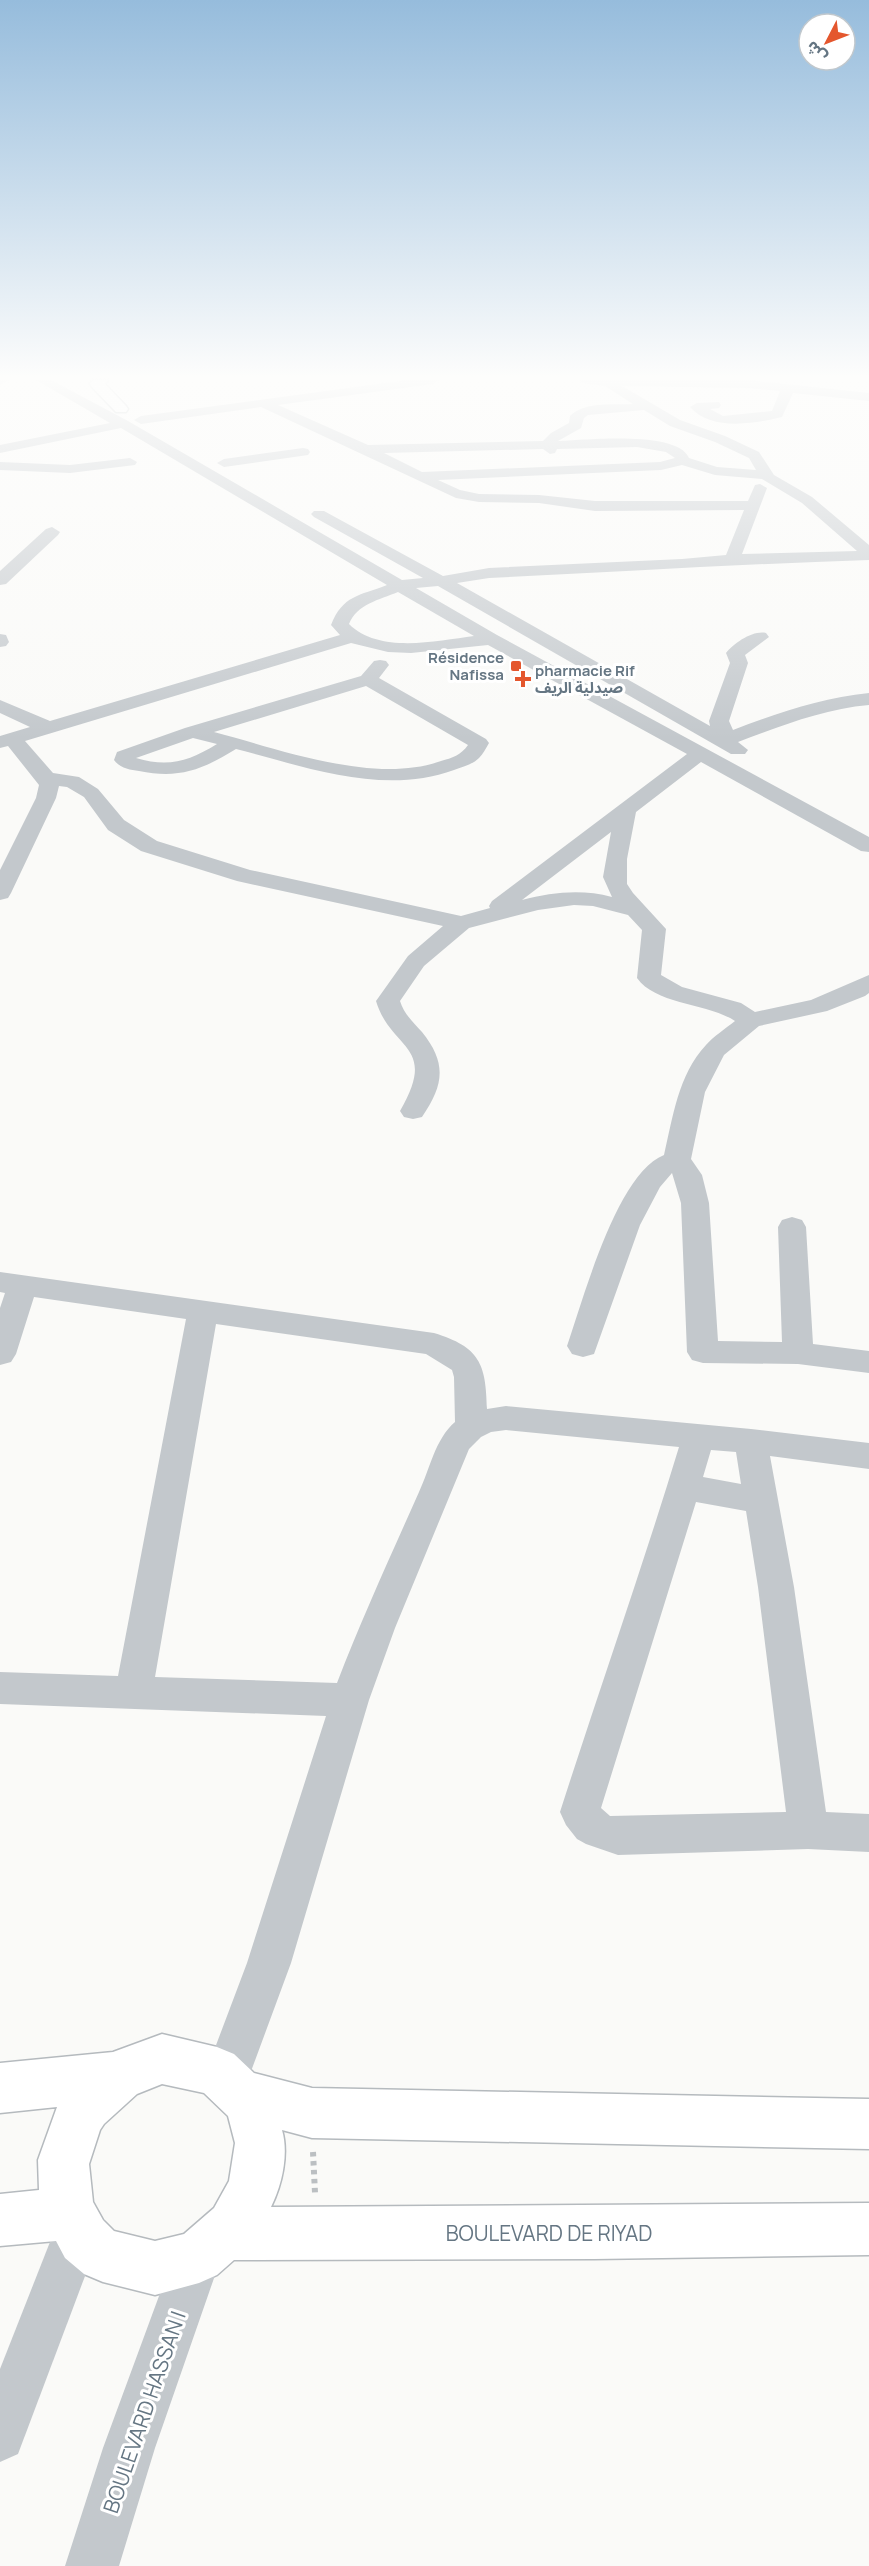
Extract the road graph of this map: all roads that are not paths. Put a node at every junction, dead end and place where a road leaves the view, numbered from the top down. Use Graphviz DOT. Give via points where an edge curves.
graph roads {
  1 [pos="259,500"];
  2 [pos="543,500"];
  3 [pos="756,500"];
  4 [pos="806,500"];
  5 [pos="754,505"];
  6 [pos="307,508"];
  7 [pos="52,532"];
  8 [pos="869,554"];
  9 [pos="732,559"];
  10 [pos="0,580"];
  11 [pos="441,581"];
  12 [pos="401,585"];
  13 [pos="351,637"];
  14 [pos="760,637"];
  15 [pos="491,639"];
  16 [pos="395,646"];
  17 [pos="368,680"];
  18 [pos="869,699"];
  19 [pos="0,706"];
  20 [pos="47,727"];
  21 [pos="192,732"];
  22 [pos="6,740"];
  23 [pos="726,740"];
  24 [pos="234,742"];
  25 [pos="701,753"];
  26 [pos="753,758"];
  27 [pos="47,779"];
  28 [pos="626,812"];
  29 [pos="869,846"];
  30 [pos="0,893"];
  31 [pos="636,910"];
  32 [pos="490,913"];
  33 [pos="461,923"];
  34 [pos="869,982"];
  35 [pos="751,1020"];
  36 [pos="413,1112"];
  37 [pos="677,1160"];
  38 [pos="792,1227"];
  39 [pos="11,1283"];
  40 [pos="203,1311"];
  41 [pos="583,1346"];
  42 [pos="798,1353"];
  43 [pos="0,1354"];
  44 [pos="869,1362"];
  45 [pos="471,1425"];
  46 [pos="698,1437"];
  47 [pos="751,1441"];
  48 [pos="869,1456"];
  49 [pos="684,1487"];
  50 [pos="761,1501"];
  51 [pos="0,1688"];
  52 [pos="134,1692"];
  53 [pos="350,1700"];
  54 [pos="808,1830"];
  55 [pos="869,1833"];
  56 [pos="116,2077"];
  57 [pos="236,2086"];
  58 [pos="0,2088"];
  59 [pos="869,2124"];
  60 [pos="0,2220"];
  61 [pos="74,2222"];
  62 [pos="869,2229"];
  63 [pos="213,2246"];
  64 [pos="0,2436"];
  65 [pos="92,2566"];
  1 -- 12 [label="street"];
  2 -- 5 [label="street" via="595,506"];
  3 -- 5 [label="street"];
  4 -- 8 [label="street"];
  5 -- 9 [label="street"];
  6 -- 11 [label="street"];
  7 -- 10 [label="street"];
  8 -- 9 [label="street"];
  9 -- 11 [label="street" via="489,573"];
  11 -- 12 [label="street"];
  11 -- 23 [label="street"];
  12 -- 13 [label="street" via="346,610 340,625"];
  12 -- 15 [label="street"];
  13 -- 16 [label="street"];
  13 -- 20 [label="street"];
  14 -- 23 [label="street" via="735,653 739,663 719,721"];
  15 -- 16 [label="street" via="426,647"];
  15 -- 25 [label="street"];
  16 -- 17 [label="street"];
  17 -- 21 [label="street"];
  17 -- 24 [label="street" via="480,743 478,747 464,760 427,773 378,774 336,769"];
  18 -- 23 [label="street" via="813,709"];
  19 -- 20 [label="street"];
  20 -- 22 [label="street"];
  21 -- 24 [label="street"];
  21 -- 24 [label="street" via="124,756 124,760 174,771 195,765"];
  22 -- 27 [label="street"];
  23 -- 26 [label="street"];
  25 -- 28 [label="street"];
  25 -- 29 [label="street"];
  27 -- 30 [label="street" via="46,798"];
  27 -- 33 [label="street" via="72,781 91,793 116,825 149,846 245,876"];
  28 -- 31 [label="street" via="614,873 616,884"];
  28 -- 32 [label="street"];
  31 -- 32 [label="street" via="574,898"];
  31 -- 35 [label="street" via="654,929 649,978 673,993 732,1008"];
  32 -- 33 [label="street"];
  33 -- 36 [label="street" via="416,961 388,1001 391,1011 425,1052 427,1081"];
  34 -- 35 [label="street" via="818,1006"];
  35 -- 37 [label="street" via="715,1050 705,1064 687,1106"];
  37 -- 41 [label="street" via="661,1167 643,1189 613,1257"];
  37 -- 42 [label="street" via="688,1174 695,1203 703,1352"];
  38 -- 42 [label="street"];
  39 -- 40 [label="street"];
  39 -- 43 [label="street"];
  40 -- 45 [label="street" via="434,1344 465,1363 470,1377"];
  40 -- 52 [label="street"];
  42 -- 44 [label="street"];
  45 -- 46 [label="street" via="506,1418"];
  45 -- 53 [label="street" via="449,1455"];
  46 -- 47 [label="street"];
  46 -- 49 [label="street"];
  47 -- 48 [label="street"];
  47 -- 50 [label="street"];
  49 -- 50 [label="street"];
  49 -- 54 [label="street" via="580,1812 588,1824 618,1836"];
  50 -- 54 [label="street"];
  51 -- 52 [label="street"];
  52 -- 53 [label="street"];
  53 -- 57 [label="street"];
  54 -- 55 [label="street"];
  56 -- 57 [label="main road" via="162,2059 186,2059 208,2065"];
  56 -- 58 [label="main road"];
  56 -- 61 [label="main road" via="80,2113 63,2163"];
  57 -- 59 [label="main road" via="312,2112"];
  57 -- 63 [label="main road" via="256,2120 262,2149 258,2179 247,2208"];
  60 -- 61 [label="main road"];
  61 -- 63 [label="main road" via="101,2254 131,2267 164,2268"];
  61 -- 64 [label="street"];
  62 -- 63 [label="main road, BOULEVARD DE RIYAD" via="317,2233"];
  63 -- 65 [label="street, BOULEVARD HASSAN I" via="129,2448"];
}
